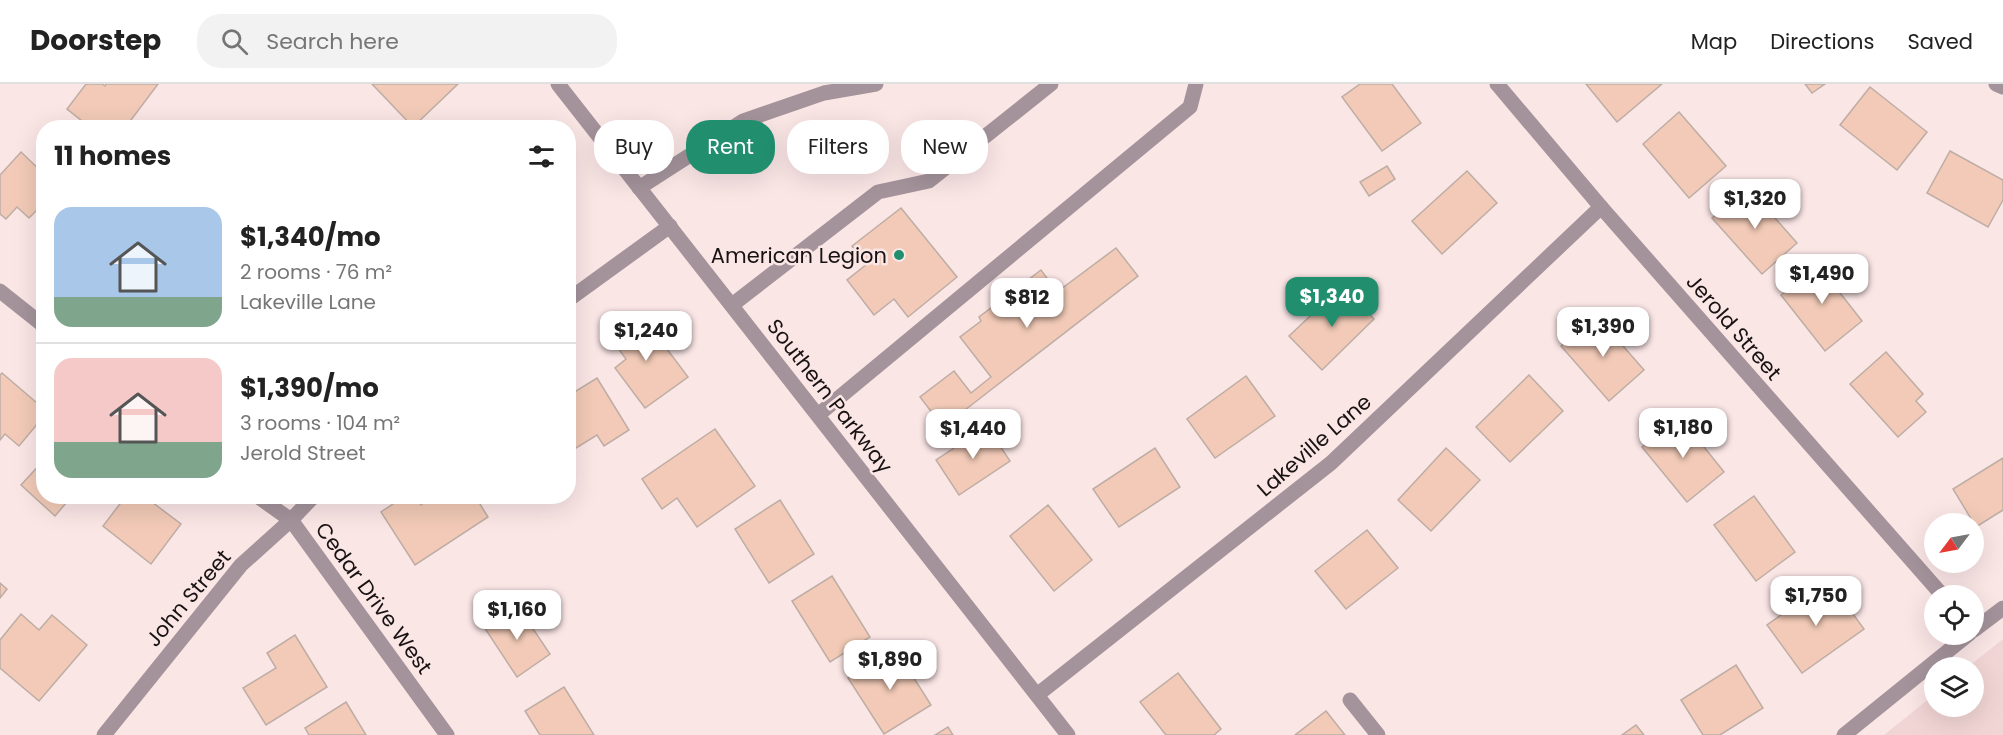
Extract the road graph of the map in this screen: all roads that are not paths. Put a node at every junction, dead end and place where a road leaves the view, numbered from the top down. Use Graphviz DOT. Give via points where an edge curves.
graph roads {
  1 [pos="558,84"];
  2 [pos="876,84"];
  3 [pos="1051,84"];
  4 [pos="1196,84"];
  5 [pos="1497,84"];
  6 [pos="1996,84"];
  7 [pos="2003,87"];
  8 [pos="639,188"];
  9 [pos="1601,207"];
  10 [pos="670,226"];
  11 [pos="0,291"];
  12 [pos="576,294"];
  13 [pos="732,305"];
  14 [pos="36,320"];
  15 [pos="818,415"];
  16 [pos="268,504"];
  17 [pos="306,504"];
  18 [pos="291,520"];
  19 [pos="1933,585"];
  20 [pos="2003,608"];
  21 [pos="1984,622"];
  22 [pos="1955,645"];
  23 [pos="1037,694"];
  24 [pos="1350,700"];
  25 [pos="104,735"];
  26 [pos="447,735"];
  27 [pos="1068,735"];
  28 [pos="1378,735"];
  29 [pos="1844,735"];
  1 -- 8 [label="street, Southern Parkway"];
  2 -- 8 [label="street" via="824,93 743,121"];
  3 -- 13 [label="street" via="929,182 878,192"];
  4 -- 15 [label="street" via="1191,107"];
  5 -- 9 [label="street, Jerold Street"];
  6 -- 7 [label="street"];
  8 -- 10 [label="street, Southern Parkway"];
  9 -- 19 [label="street, Jerold Street"];
  9 -- 23 [label="street, Lakeville Lane" via="1330,464"];
  10 -- 12 [label="street"];
  10 -- 13 [label="street, Southern Parkway"];
  11 -- 14 [label="street"];
  13 -- 15 [label="street, Southern Parkway"];
  15 -- 23 [label="street, Southern Parkway"];
  16 -- 18 [label="street, Cedar Drive West"];
  17 -- 18 [label="street, John Street"];
  18 -- 25 [label="street, John Street" via="241,565"];
  18 -- 26 [label="street, Cedar Drive West"];
  20 -- 21 [label="street"];
  22 -- 29 [label="street"];
  23 -- 27 [label="street, Southern Parkway"];
  24 -- 28 [label="street"];
}
